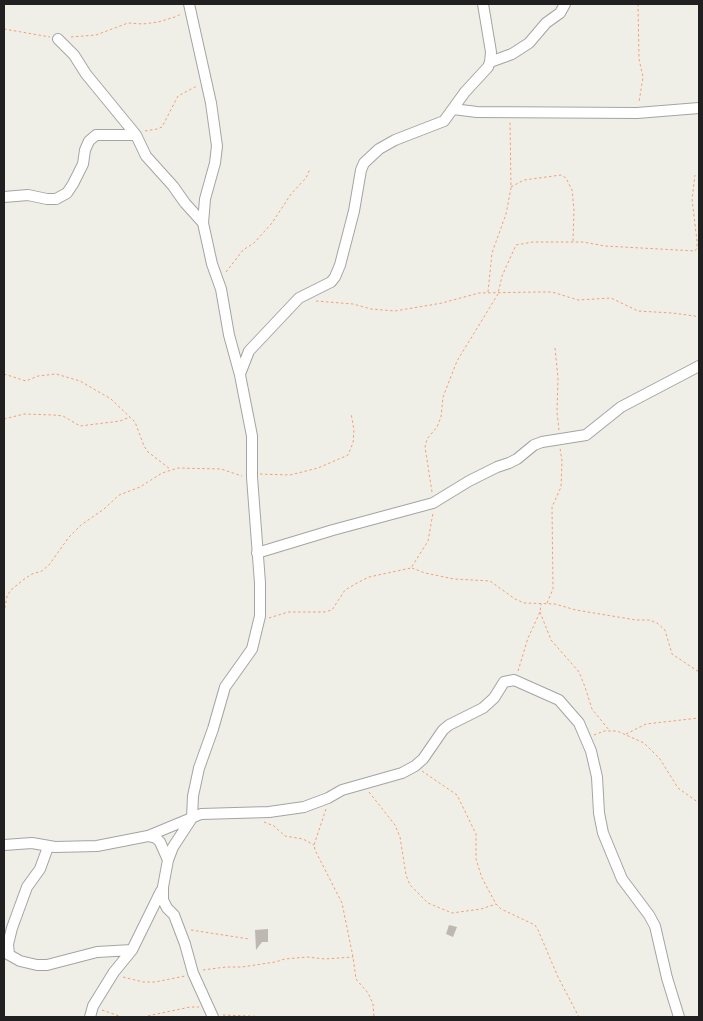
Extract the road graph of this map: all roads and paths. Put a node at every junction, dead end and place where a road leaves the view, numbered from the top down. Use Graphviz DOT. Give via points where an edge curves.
graph roads {
  1 [pos="483,4"];
  2 [pos="565,4"];
  3 [pos="638,4"];
  4 [pos="189,6"];
  5 [pos="4,30"];
  6 [pos="58,39"];
  7 [pos="490,62"];
  8 [pos="206,80"];
  9 [pos="699,108"];
  10 [pos="453,109"];
  11 [pos="510,112"];
  12 [pos="637,113"];
  13 [pos="136,135"];
  14 [pos="310,169"];
  15 [pos="695,175"];
  16 [pos="511,188"];
  17 [pos="4,197"];
  18 [pos="203,223"];
  19 [pos="573,242"];
  20 [pos="698,251"];
  21 [pos="225,273"];
  22 [pos="488,292"];
  23 [pos="498,294"];
  24 [pos="310,301"];
  25 [pos="699,319"];
  26 [pos="555,348"];
  27 [pos="699,366"];
  28 [pos="4,374"];
  29 [pos="240,375"];
  30 [pos="351,413"];
  31 [pos="131,417"];
  32 [pos="4,420"];
  33 [pos="559,440"];
  34 [pos="170,470"];
  35 [pos="252,477"];
  36 [pos="433,503"];
  37 [pos="257,553"];
  38 [pos="412,568"];
  39 [pos="548,603"];
  40 [pos="541,604"];
  41 [pos="540,612"];
  42 [pos="4,613"];
  43 [pos="268,618"];
  44 [pos="699,672"];
  45 [pos="514,680"];
  46 [pos="699,718"];
  47 [pos="610,731"];
  48 [pos="625,734"];
  49 [pos="586,738"];
  50 [pos="415,766"];
  51 [pos="362,784"];
  52 [pos="328,798"];
  53 [pos="699,803"];
  54 [pos="192,818"];
  55 [pos="259,820"];
  56 [pos="148,836"];
  57 [pos="4,845"];
  58 [pos="314,845"];
  59 [pos="48,847"];
  60 [pos="168,860"];
  61 [pos="163,888"];
  62 [pos="496,904"];
  63 [pos="178,927"];
  64 [pos="248,939"];
  65 [pos="132,950"];
  66 [pos="6,953"];
  67 [pos="353,958"];
  68 [pos="114,972"];
  69 [pos="193,973"];
  70 [pos="211,1013"];
  71 [pos="90,1017"];
  72 [pos="122,1017"];
  73 [pos="143,1017"];
  74 [pos="273,1017"];
  75 [pos="374,1017"];
  76 [pos="579,1017"];
  77 [pos="679,1017"];
  1 -- 7 [label="street"];
  2 -- 7 [label="street" via="529,44"];
  3 -- 12 [label="path" via="639,59 644,77"];
  4 -- 6 [label="path" via="175,17 158,22 128,23 96,35"];
  4 -- 8 [label="street"];
  5 -- 6 [label="path"];
  6 -- 13 [label="street"];
  7 -- 10 [label="street"];
  8 -- 13 [label="path" via="178,96 162,126"];
  8 -- 18 [label="street" via="217,154 205,199"];
  9 -- 12 [label="street"];
  10 -- 11 [label="street"];
  10 -- 29 [label="street" via="444,120 394,140 364,163 335,277 295,302 249,351"];
  11 -- 12 [label="street"];
  11 -- 16 [label="path"];
  13 -- 17 [label="street" via="96,135 84,150 83,164 73,184 67,193 56,199 28,195"];
  13 -- 18 [label="street" via="146,156"];
  14 -- 21 [label="path" via="272,223 254,243 242,250"];
  15 -- 20 [label="path" via="692,199"];
  16 -- 19 [label="path" via="524,180 561,175 566,178 572,190"];
  16 -- 22 [label="path" via="492,253"];
  18 -- 29 [label="street" via="212,264 222,289"];
  19 -- 20 [label="path"];
  19 -- 23 [label="path" via="516,245"];
  22 -- 23 [label="path"];
  22 -- 24 [label="path" via="395,310"];
  23 -- 25 [label="path" via="552,292 578,300 610,298 638,310 672,312"];
  23 -- 36 [label="path" via="457,361 443,397 441,417 427,439 425,447"];
  26 -- 33 [label="path"];
  27 -- 33 [label="street" via="620,407 586,435"];
  28 -- 31 [label="path" via="26,380 48,374 66,376 111,399"];
  29 -- 35 [label="street" via="252,436"];
  30 -- 35 [label="path" via="354,430 348,455 290,476 261,474"];
  31 -- 32 [label="path" via="80,426 54,415 24,414"];
  31 -- 34 [label="path" via="148,452"];
  33 -- 36 [label="street" via="534,446 509,464"];
  33 -- 39 [label="path" via="562,478 552,507 553,589"];
  34 -- 35 [label="path" via="221,469 238,476"];
  34 -- 42 [label="path" via="119,495 81,525 49,566 11,590"];
  35 -- 37 [label="street"];
  36 -- 37 [label="street"];
  36 -- 38 [label="path" via="428,541"];
  37 -- 54 [label="street" via="260,608 257,631 252,649 225,687 200,768"];
  38 -- 40 [label="path" via="454,579 490,581 519,602"];
  38 -- 43 [label="path" via="363,580 345,590 332,610 288,612"];
  39 -- 40 [label="path"];
  39 -- 44 [label="path" via="657,623 666,630 672,654"];
  40 -- 41 [label="path"];
  41 -- 45 [label="path"];
  41 -- 47 [label="path" via="551,640 578,672 592,709"];
  45 -- 49 [label="street" via="559,700 579,723"];
  45 -- 50 [label="street" via="504,682 483,708 443,730"];
  46 -- 48 [label="path" via="646,724"];
  47 -- 48 [label="path"];
  47 -- 49 [label="path"];
  48 -- 53 [label="path" via="651,749 678,788"];
  49 -- 77 [label="street" via="598,777 603,833 622,879 655,926"];
  50 -- 51 [label="street"];
  50 -- 62 [label="path" via="460,800 476,834 476,859 482,878"];
  51 -- 52 [label="street"];
  51 -- 62 [label="path" via="392,819 400,837 410,885 428,902 452,913"];
  52 -- 54 [label="street" via="287,810 204,814"];
  52 -- 58 [label="path"];
  54 -- 56 [label="street"];
  54 -- 60 [label="street" via="173,846"];
  55 -- 58 [label="path" via="271,824 285,836"];
  56 -- 59 [label="street" via="97,846"];
  56 -- 60 [label="street" via="160,842"];
  57 -- 59 [label="street" via="32,843"];
  58 -- 67 [label="path" via="317,858 342,903"];
  59 -- 66 [label="street" via="40,869 27,887"];
  60 -- 61 [label="street"];
  61 -- 63 [label="street" via="163,900"];
  61 -- 65 [label="street"];
  62 -- 76 [label="path" via="535,925"];
  63 -- 64 [label="path"];
  63 -- 69 [label="street"];
  65 -- 66 [label="street" via="97,952 47,965 25,962"];
  65 -- 68 [label="street"];
  67 -- 69 [label="path" via="285,958"];
  67 -- 75 [label="path" via="356,979 368,993"];
  68 -- 69 [label="path" via="132,980 155,982"];
  68 -- 71 [label="street" via="93,1006"];
  69 -- 70 [label="street"];
  70 -- 73 [label="path" via="190,1007"];
  70 -- 74 [label="path"];
  71 -- 72 [label="path" via="104,1010"];
}
